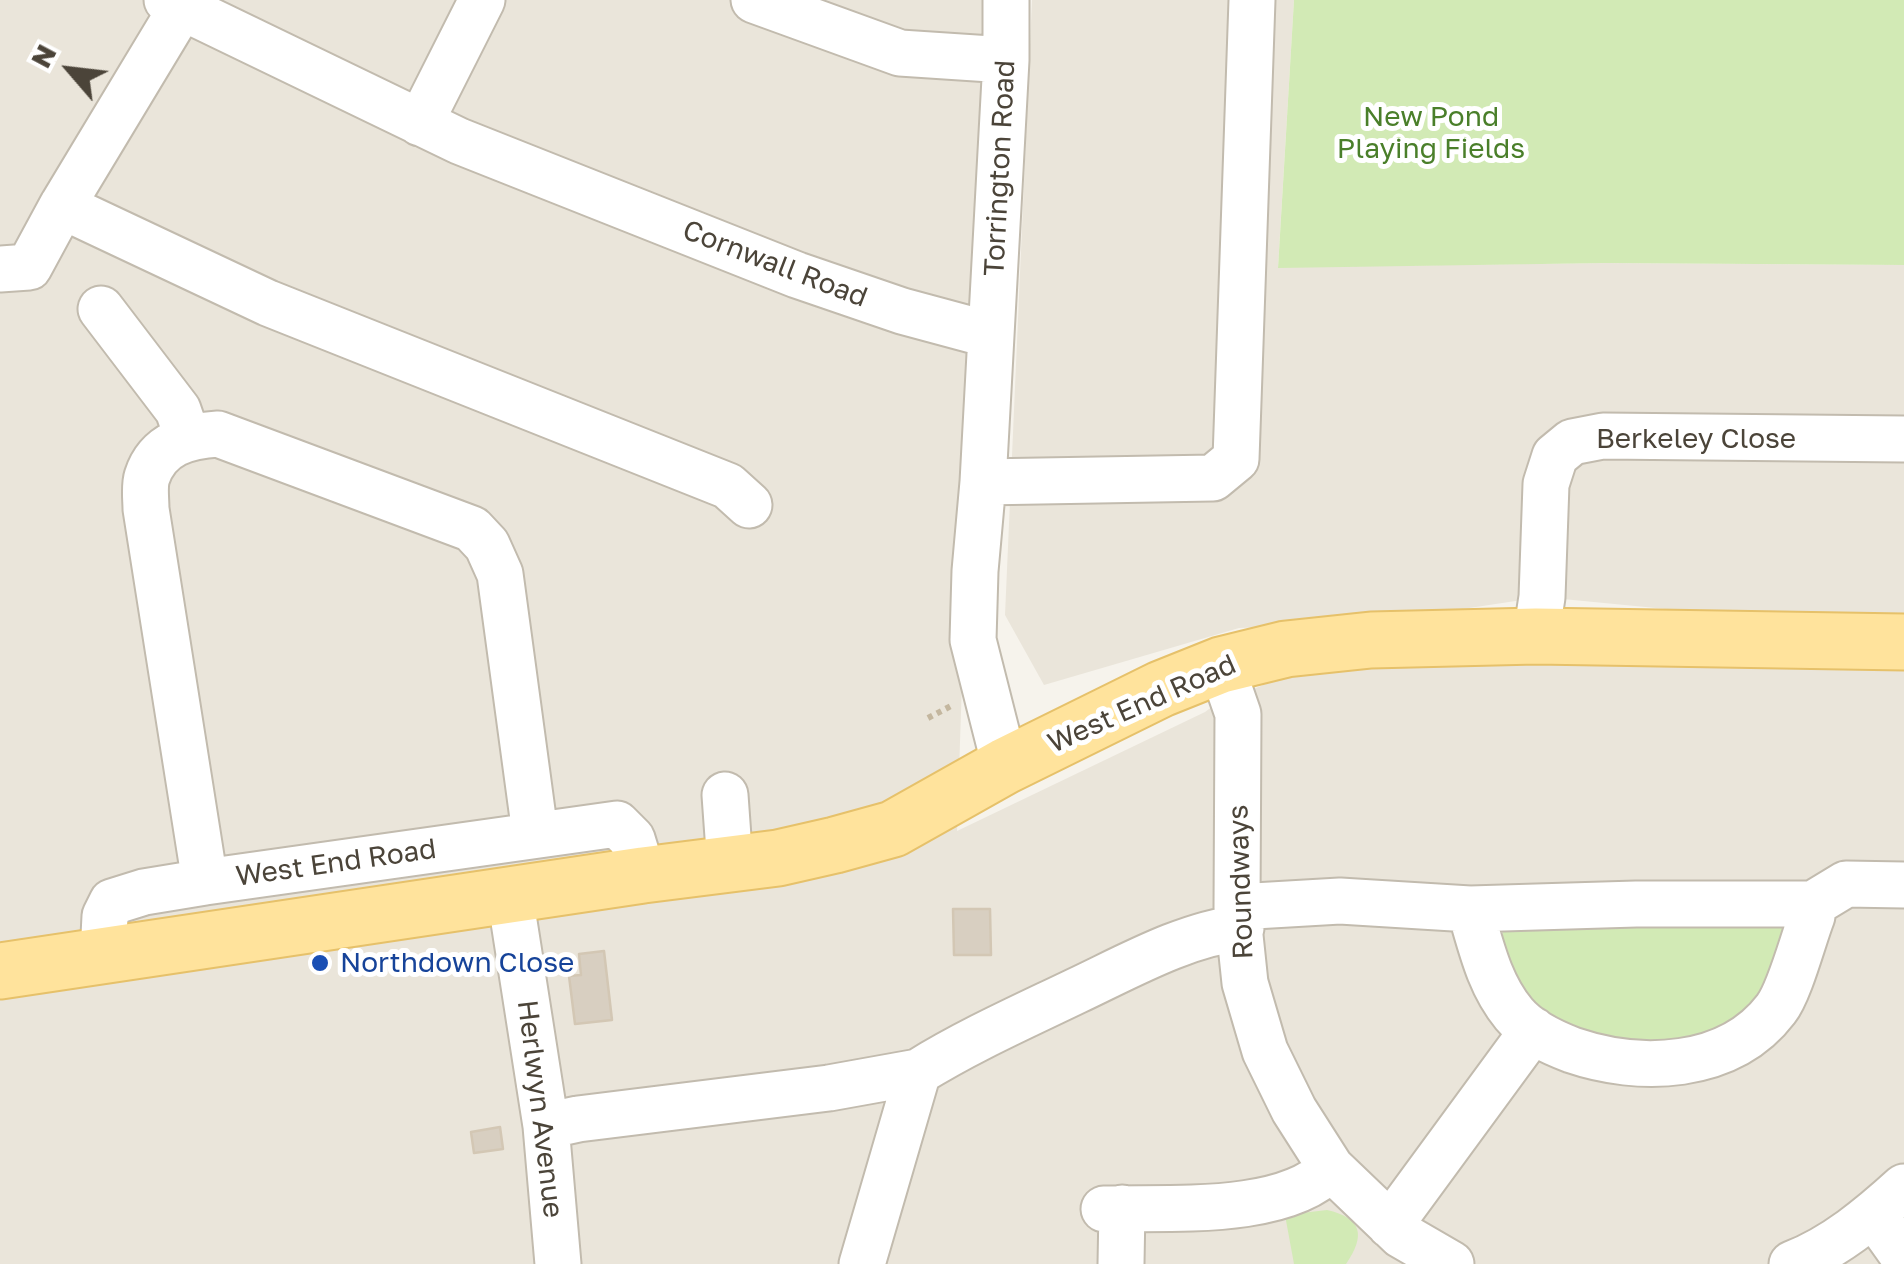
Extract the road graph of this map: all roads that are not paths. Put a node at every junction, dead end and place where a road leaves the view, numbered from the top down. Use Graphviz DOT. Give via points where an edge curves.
graph roads {
  1 [pos="482,0"];
  2 [pos="754,0"];
  3 [pos="1006,0"];
  4 [pos="1252,0"];
  5 [pos="175,4"];
  6 [pos="802,10"];
  7 [pos="1006,60"];
  8 [pos="420,123"];
  9 [pos="62,206"];
  10 [pos="0,269"];
  11 [pos="101,308"];
  12 [pos="991,335"];
  13 [pos="187,436"];
  14 [pos="1904,439"];
  15 [pos="983,482"];
  16 [pos="749,505"];
  17 [pos="1536,636"];
  18 [pos="1904,642"];
  19 [pos="1222,665"];
  20 [pos="1005,766"];
  21 [pos="725,794"];
  22 [pos="536,834"];
  23 [pos="762,849"];
  24 [pos="643,875"];
  25 [pos="205,882"];
  26 [pos="1904,884"];
  27 [pos="510,896"];
  28 [pos="1813,904"];
  29 [pos="1470,909"];
  30 [pos="1239,917"];
  31 [pos="103,955"];
  32 [pos="0,971"];
  33 [pos="1533,1030"];
  34 [pos="918,1072"];
  35 [pos="546,1126"];
  36 [pos="1331,1168"];
  37 [pos="1889,1201"];
  38 [pos="1389,1241"];
  39 [pos="1904,1257"];
  40 [pos="558,1264"];
  41 [pos="862,1264"];
  42 [pos="1122,1264"];
  43 [pos="1451,1264"];
  44 [pos="1792,1264"];
  1 -- 8 [label="street"];
  2 -- 6 [label="street"];
  3 -- 7 [label="street, Torrington Road"];
  4 -- 15 [label="street" via="1236,459 1214,478"];
  5 -- 8 [label="street, Cornwall Road"];
  5 -- 9 [label="street"];
  6 -- 7 [label="street" via="900,53"];
  7 -- 12 [label="street, Torrington Road"];
  8 -- 12 [label="street, Cornwall Road" via="797,274"];
  9 -- 10 [label="street" via="29,267"];
  9 -- 16 [label="street" via="268,303 728,486"];
  11 -- 13 [label="street" via="178,410"];
  12 -- 15 [label="street"];
  13 -- 22 [label="street" via="218,434 472,529 487,544 500,574"];
  13 -- 25 [label="street" via="164,451 147,477 146,509"];
  14 -- 17 [label="street, Berkeley Close" via="1604,436 1572,442 1555,456 1546,484"];
  15 -- 20 [label="street" via="973,640"];
  17 -- 18 [label="main road, West End Road"];
  17 -- 19 [label="main road, West End Road" via="1371,640 1286,649"];
  19 -- 20 [label="main road, West End Road"];
  19 -- 30 [label="street, Roundways" via="1238,714"];
  20 -- 23 [label="main road, West End Road" via="893,828"];
  21 -- 23 [label="street"];
  22 -- 24 [label="street, West End Road" via="617,824 632,839"];
  22 -- 25 [label="street, West End Road"];
  23 -- 24 [label="main road, West End Road"];
  24 -- 27 [label="main road, West End Road"];
  25 -- 31 [label="street, West End Road" via="112,902"];
  26 -- 28 [label="street" via="1846,884"];
  27 -- 31 [label="main road, West End Road"];
  27 -- 35 [label="street, Herlwyn Avenue"];
  28 -- 29 [label="street"];
  28 -- 33 [label="street" via="1778,1008 1740,1043 1644,1066 1596,1058"];
  29 -- 30 [label="street" via="1340,902"];
  29 -- 33 [label="street" via="1491,978 1515,1016"];
  30 -- 34 [label="street"];
  30 -- 36 [label="street, Roundways" via="1245,984 1265,1051"];
  31 -- 32 [label="main road, West End Road"];
  33 -- 38 [label="street"];
  34 -- 35 [label="street"];
  34 -- 41 [label="street"];
  35 -- 40 [label="street, Herlwyn Avenue"];
  36 -- 38 [label="street, Roundways"];
  36 -- 42 [label="street" via="1277,1198 1113,1209"];
  37 -- 39 [label="street"];
  37 -- 44 [label="street"];
  38 -- 43 [label="street, Roundways"];
}
